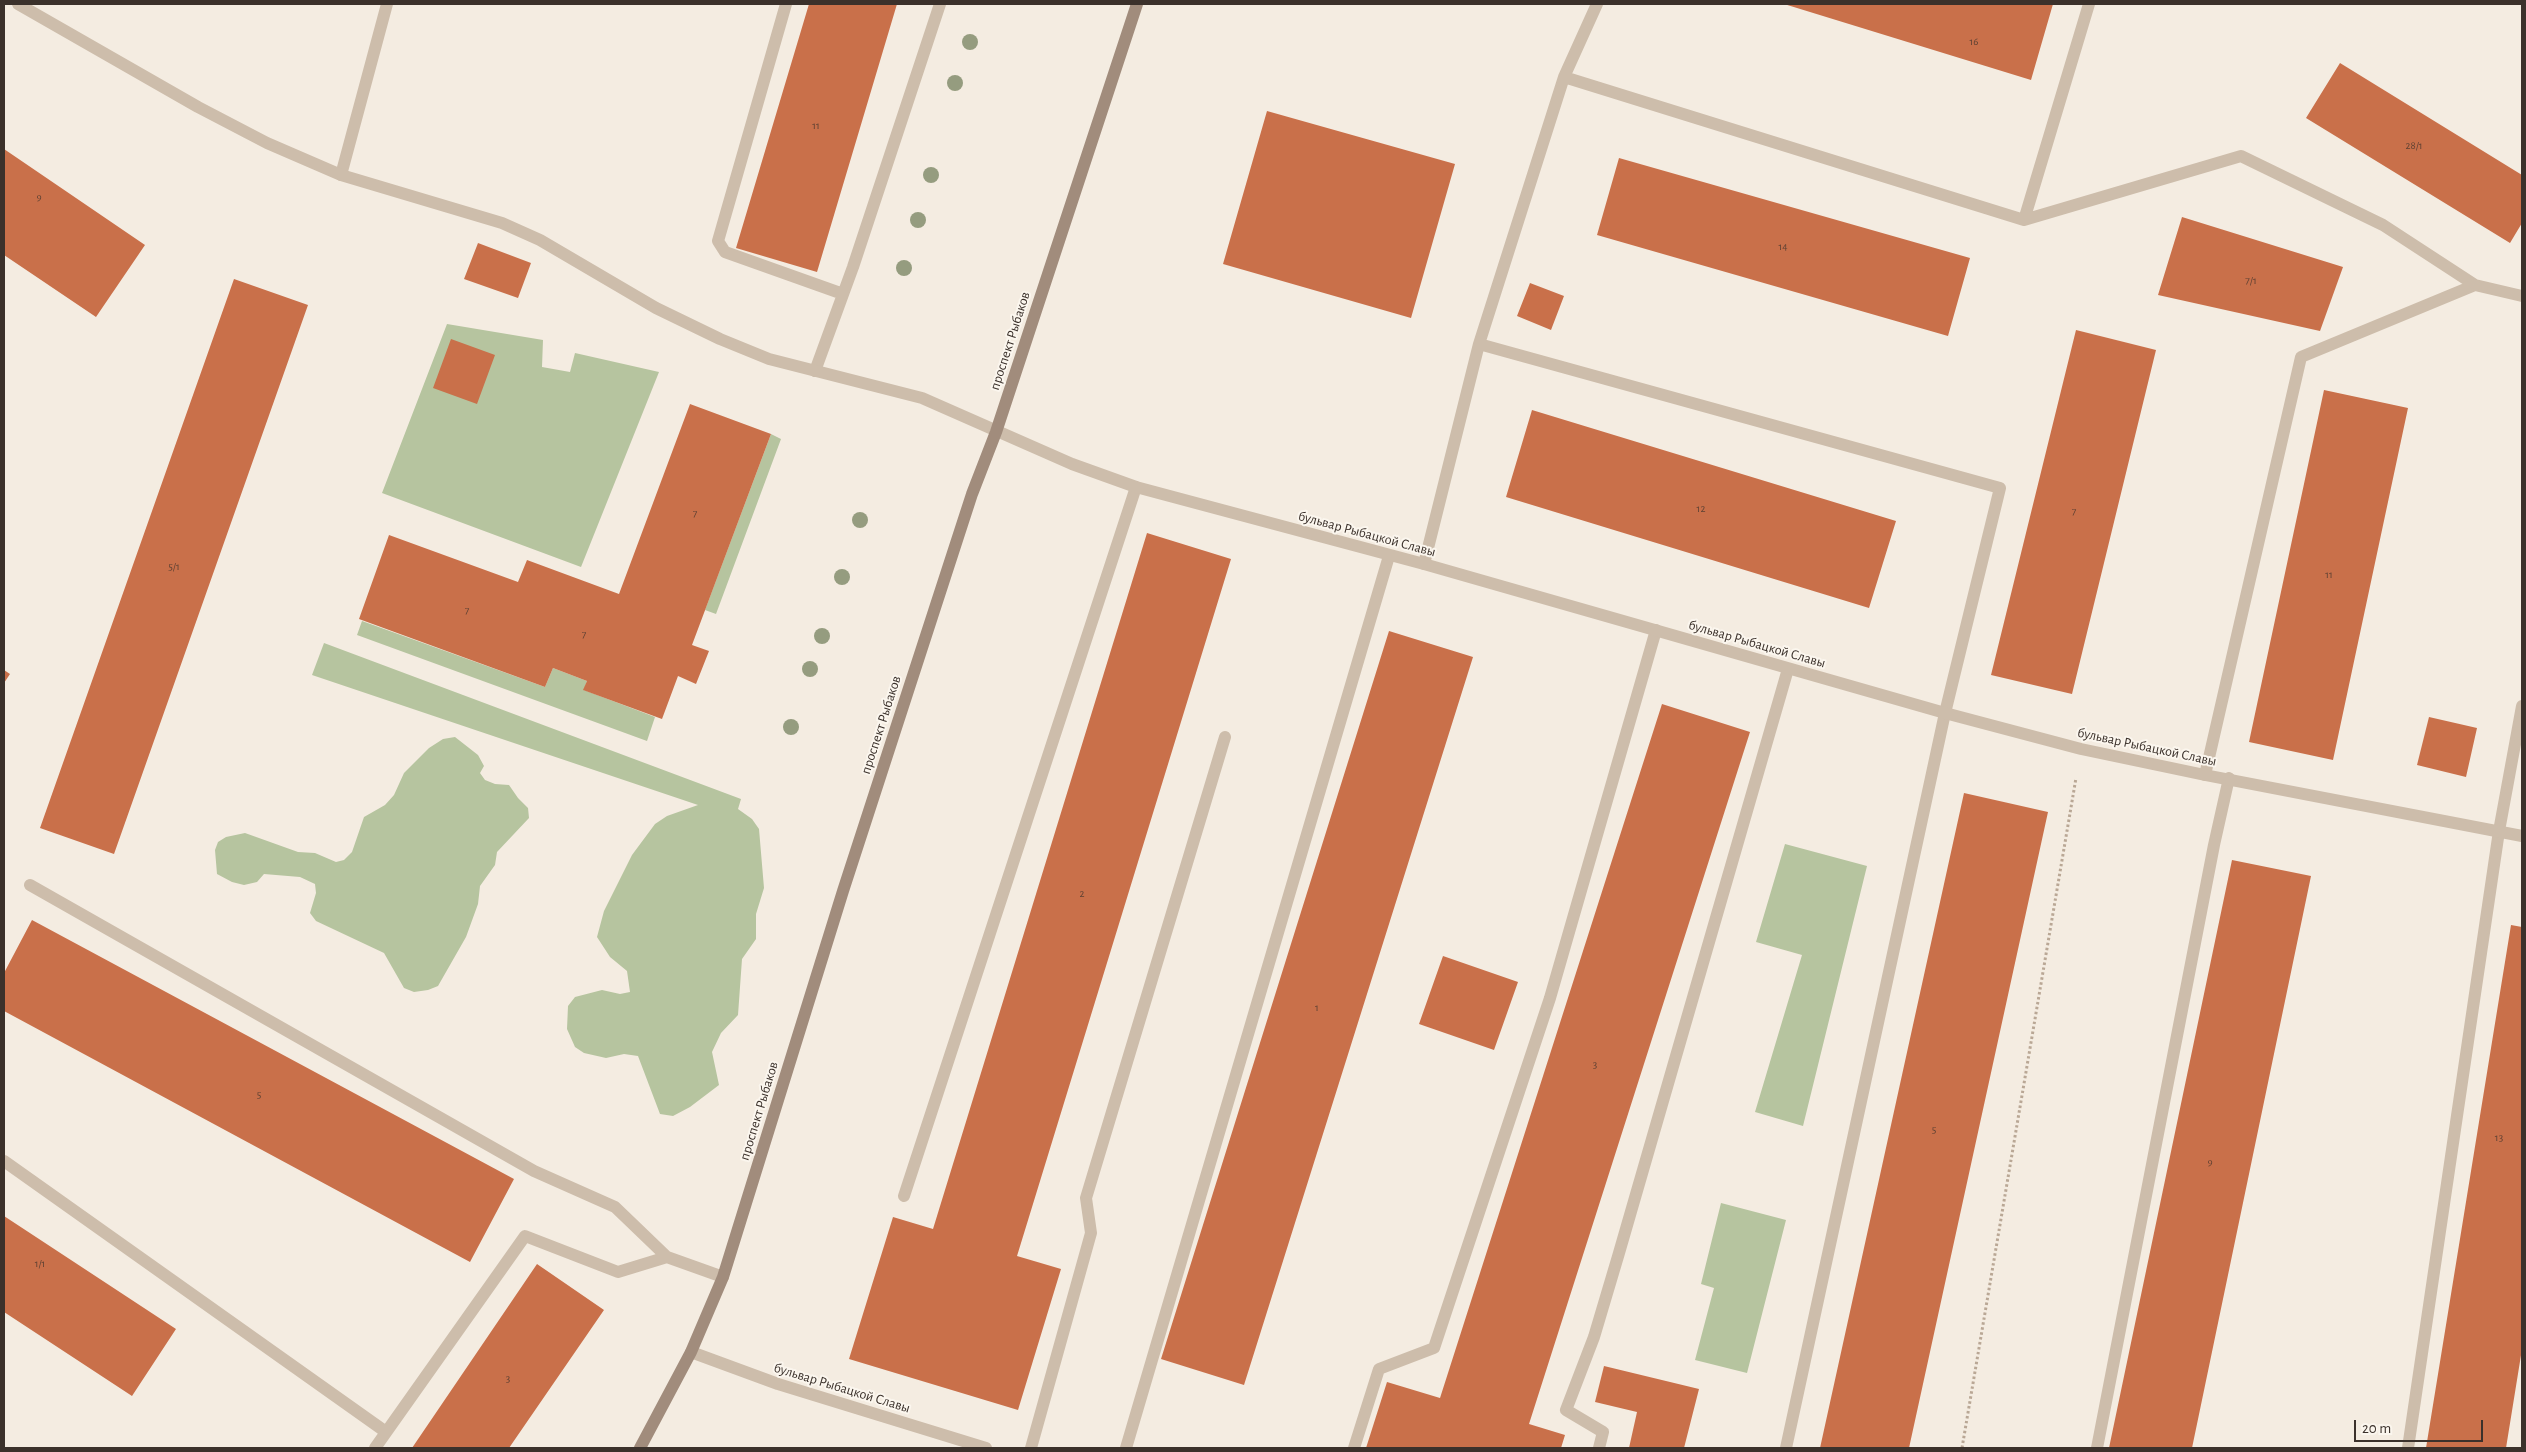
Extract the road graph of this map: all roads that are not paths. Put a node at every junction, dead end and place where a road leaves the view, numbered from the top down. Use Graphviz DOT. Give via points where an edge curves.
graph roads {
  1 [pos="18,4"];
  2 [pos="387,4"];
  3 [pos="786,4"];
  4 [pos="940,4"];
  5 [pos="1137,4"];
  6 [pos="1597,4"];
  7 [pos="2089,4"];
  8 [pos="1564,77"];
  9 [pos="341,175"];
  10 [pos="2024,220"];
  11 [pos="2475,285"];
  12 [pos="844,294"];
  13 [pos="2522,296"];
  14 [pos="1479,344"];
  15 [pos="815,371"];
  16 [pos="996,432"];
  17 [pos="1136,487"];
  18 [pos="1389,556"];
  19 [pos="1424,564"];
  20 [pos="1656,630"];
  21 [pos="1788,669"];
  22 [pos="2522,706"];
  23 [pos="1945,713"];
  24 [pos="1225,736"];
  25 [pos="2205,775"];
  26 [pos="2229,778"];
  27 [pos="2499,831"];
  28 [pos="2522,836"];
  29 [pos="30,884"];
  30 [pos="4,1161"];
  31 [pos="904,1196"];
  32 [pos="667,1256"];
  33 [pos="722,1277"];
  34 [pos="691,1352"];
  35 [pos="386,1432"];
  36 [pos="374,1448"];
  37 [pos="640,1448"];
  38 [pos="986,1448"];
  39 [pos="1031,1448"];
  40 [pos="1126,1448"];
  41 [pos="1354,1448"];
  42 [pos="1599,1448"];
  43 [pos="1786,1448"];
  44 [pos="2097,1448"];
  45 [pos="2408,1448"];
  1 -- 9 [label="street, бульвар Рыбацкой Славы" via="198,107 267,143"];
  2 -- 9 [label="street"];
  3 -- 12 [label="street" via="718,240 726,252"];
  4 -- 12 [label="street"];
  5 -- 16 [label="main road, проспект Рыбаков"];
  6 -- 8 [label="street"];
  7 -- 10 [label="street"];
  8 -- 10 [label="street"];
  8 -- 14 [label="street"];
  9 -- 15 [label="street, бульвар Рыбацкой Славы" via="502,223 540,240 686,324 753,354"];
  10 -- 11 [label="street" via="2241,156 2383,225"];
  11 -- 13 [label="street"];
  11 -- 25 [label="street" via="2300,357"];
  12 -- 15 [label="street"];
  14 -- 19 [label="street"];
  14 -- 23 [label="street" via="2000,488"];
  15 -- 16 [label="street, бульвар Рыбацкой Славы" via="922,398"];
  16 -- 17 [label="street, бульвар Рыбацкой Славы"];
  16 -- 33 [label="main road, проспект Рыбаков" via="972,494 843,891"];
  17 -- 18 [label="street, бульвар Рыбацкой Славы"];
  17 -- 31 [label="street"];
  18 -- 19 [label="street, бульвар Рыбацкой Славы"];
  18 -- 40 [label="street"];
  19 -- 20 [label="street, бульвар Рыбацкой Славы"];
  20 -- 21 [label="street, бульвар Рыбацкой Славы"];
  20 -- 41 [label="street" via="1550,998 1434,1348 1379,1369"];
  21 -- 23 [label="street, бульвар Рыбацкой Славы"];
  21 -- 42 [label="street" via="1620,1253 1594,1337 1566,1410 1603,1432"];
  22 -- 27 [label="street"];
  23 -- 25 [label="street, бульвар Рыбацкой Славы" via="2081,749"];
  23 -- 43 [label="street"];
  24 -- 39 [label="street" via="1086,1198 1091,1234"];
  25 -- 26 [label="street, бульвар Рыбацкой Славы"];
  26 -- 27 [label="street, бульвар Рыбацкой Славы"];
  26 -- 44 [label="street"];
  27 -- 28 [label="street, бульвар Рыбацкой Славы"];
  27 -- 45 [label="street"];
  29 -- 32 [label="street" via="534,1171 615,1207"];
  30 -- 35 [label="street"];
  32 -- 33 [label="street"];
  32 -- 35 [label="street" via="618,1272 525,1236"];
  33 -- 34 [label="main road, проспект Рыбаков"];
  34 -- 37 [label="main road, проспект Рыбаков"];
  34 -- 38 [label="street, бульвар Рыбацкой Славы" via="778,1384"];
  35 -- 36 [label="street"];
}
